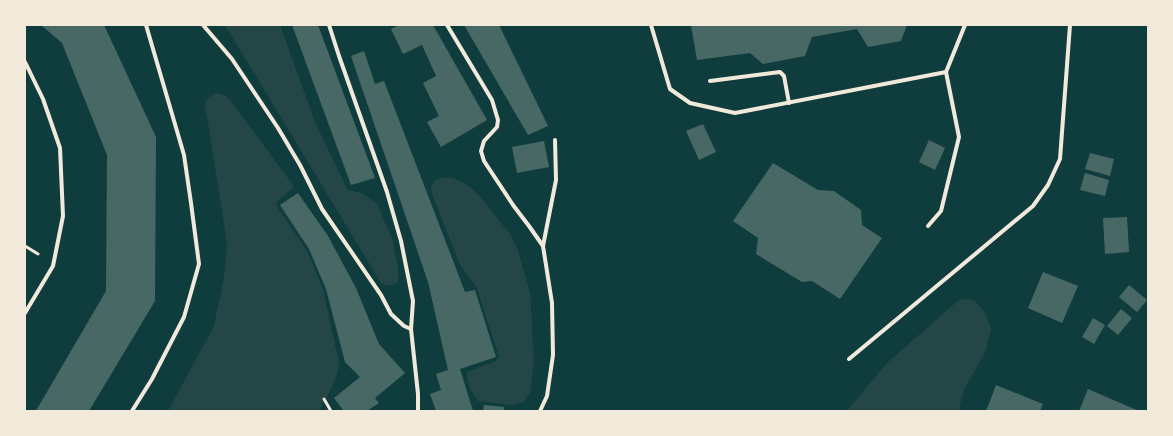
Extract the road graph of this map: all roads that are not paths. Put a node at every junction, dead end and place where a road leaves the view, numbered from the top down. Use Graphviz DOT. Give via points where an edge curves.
graph roads {
  1 [pos="146,25"];
  2 [pos="203,25"];
  3 [pos="329,25"];
  4 [pos="448,25"];
  5 [pos="651,25"];
  6 [pos="965,25"];
  7 [pos="1070,25"];
  8 [pos="25,62"];
  9 [pos="946,72"];
  10 [pos="710,81"];
  11 [pos="789,103"];
  12 [pos="554,140"];
  13 [pos="928,226"];
  14 [pos="542,246"];
  15 [pos="25,314"];
  16 [pos="411,329"];
  17 [pos="849,359"];
  18 [pos="132,411"];
  19 [pos="418,411"];
  20 [pos="540,411"];
  1 -- 18 [label="lane" via="184,155 199,264 184,317"];
  2 -- 16 [label="lane" via="232,58 300,165 322,209 391,314"];
  3 -- 16 [label="lane" via="401,241 413,301"];
  4 -- 14 [label="lane" via="492,100 498,120 497,128 484,141 481,151 484,160"];
  5 -- 11 [label="lane" via="670,89 690,102 735,113"];
  6 -- 9 [label="lane"];
  7 -- 17 [label="lane" via="1060,160 1048,185 1033,206"];
  8 -- 15 [label="lane" via="44,100 60,148 64,216 53,266"];
  9 -- 11 [label="lane"];
  9 -- 13 [label="lane" via="959,138 941,211"];
  10 -- 11 [label="lane" via="780,72 784,76"];
  12 -- 14 [label="lane" via="556,180"];
  14 -- 20 [label="lane" via="552,303 553,355 547,396"];
  16 -- 19 [label="lane"];
}
